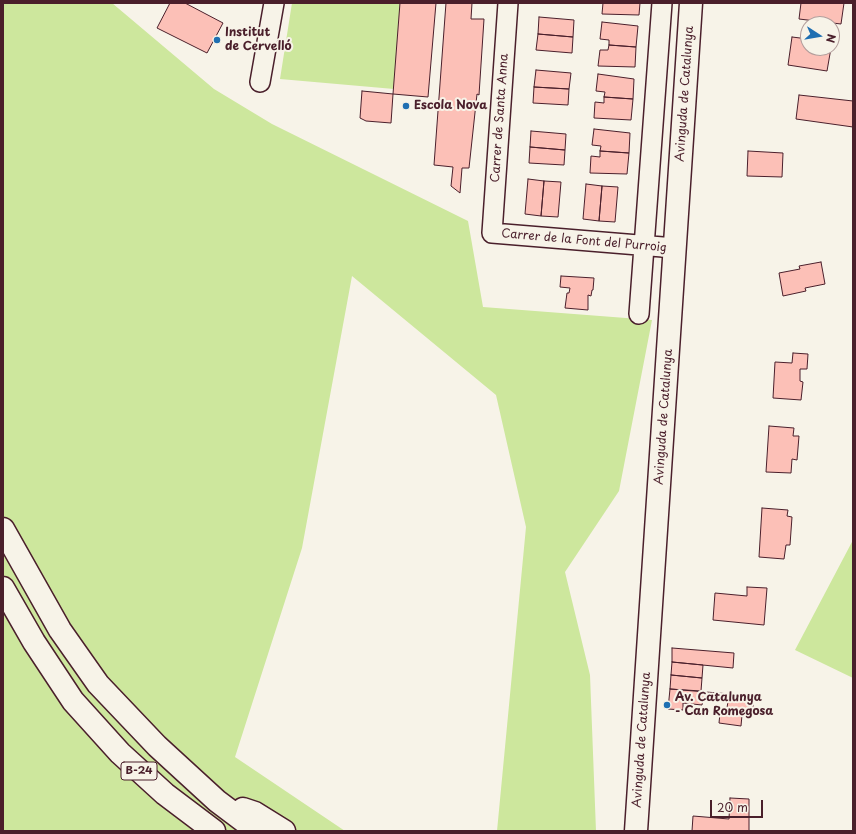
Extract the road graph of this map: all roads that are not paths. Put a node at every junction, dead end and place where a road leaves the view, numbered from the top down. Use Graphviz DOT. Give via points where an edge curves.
graph roads {
  1 [pos="274,3"];
  2 [pos="508,3"];
  3 [pos="662,3"];
  4 [pos="691,3"];
  5 [pos="260,82"];
  6 [pos="492,233"];
  7 [pos="644,246"];
  8 [pos="675,248"];
  9 [pos="640,314"];
  10 [pos="3,529"];
  11 [pos="3,588"];
  12 [pos="217,801"];
  13 [pos="214,831"];
  14 [pos="257,831"];
  15 [pos="284,831"];
  16 [pos="636,831"];
  1 -- 5 [label="street"];
  2 -- 6 [label="street, Carrer de Santa Anna"];
  3 -- 7 [label="street"];
  4 -- 8 [label="main road, Avinguda de Catalunya"];
  6 -- 7 [label="street, Carrer de la Font del Purroig"];
  7 -- 8 [label="street, Carrer de la Font del Purroig"];
  7 -- 9 [label="street"];
  8 -- 16 [label="main road, Avinguda de Catalunya"];
  10 -- 12 [label="main road, B-24" via="60,630 98,684 157,746"];
  11 -- 13 [label="main road, B-24" via="34,642 73,701 120,753 165,794"];
  12 -- 14 [label="main road, B-24"];
  12 -- 15 [label="main road" via="255,813"];
}
